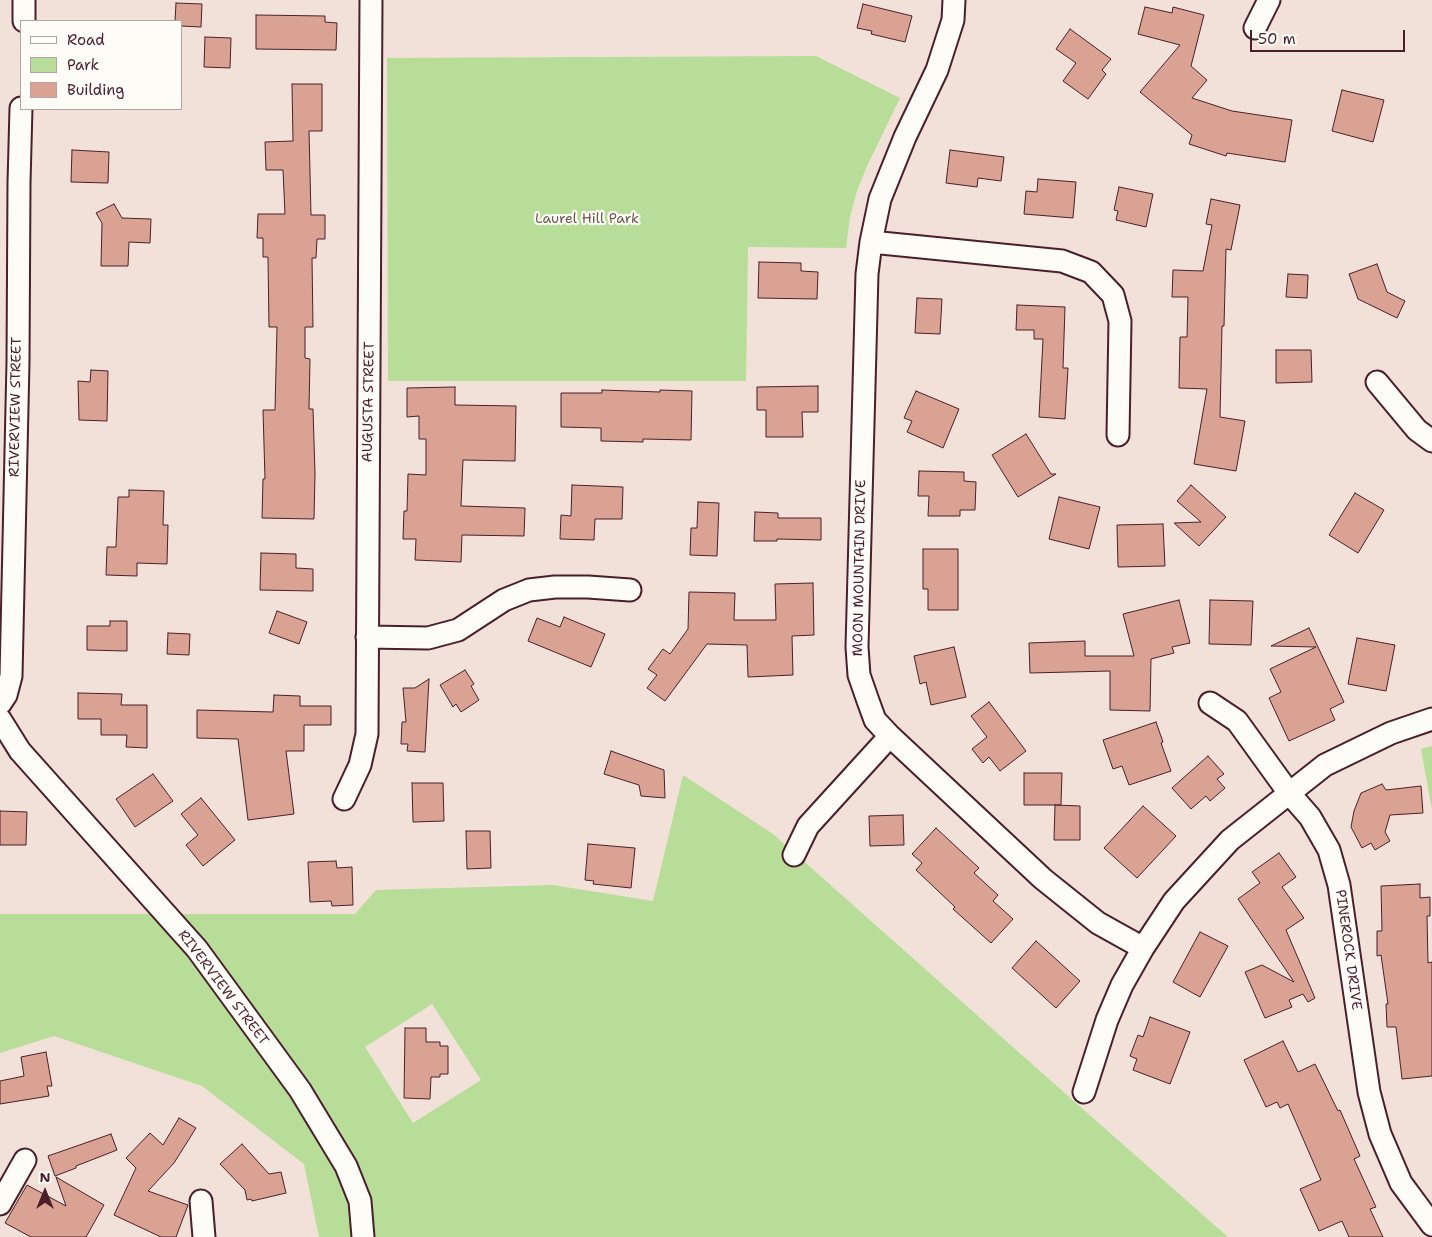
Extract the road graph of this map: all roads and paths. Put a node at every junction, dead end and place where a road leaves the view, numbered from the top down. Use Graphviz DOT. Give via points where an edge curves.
graph roads {
  1 [pos="24,0"];
  2 [pos="371,0"];
  3 [pos="954,0"];
  4 [pos="1269,0"];
  5 [pos="24,20"];
  6 [pos="1255,28"];
  7 [pos="21,110"];
  8 [pos="871,242"];
  9 [pos="1377,382"];
  10 [pos="1118,434"];
  11 [pos="1432,441"];
  12 [pos="630,590"];
  13 [pos="367,637"];
  14 [pos="1210,703"];
  15 [pos="0,704"];
  16 [pos="0,719"];
  17 [pos="1432,720"];
  18 [pos="890,736"];
  19 [pos="1289,792"];
  20 [pos="344,799"];
  21 [pos="794,855"];
  22 [pos="1143,948"];
  23 [pos="1084,1092"];
  24 [pos="25,1160"];
  25 [pos="201,1201"];
  26 [pos="0,1204"];
  27 [pos="1432,1226"];
  28 [pos="204,1237"];
  29 [pos="363,1237"];
  1 -- 5 [label="street"];
  2 -- 13 [label="street, AUGUSTA STREET"];
  3 -- 8 [label="street, MOON MOUNTAIN DRIVE" via="953,20 937,70 880,199"];
  4 -- 6 [label="street"];
  7 -- 15 [label="street, RIVERVIEW STREET" via="11,676"];
  8 -- 10 [label="street" via="1062,261 1091,272 1113,295 1120,321"];
  8 -- 18 [label="street, MOON MOUNTAIN DRIVE" via="867,274 857,647 859,675 866,698 876,720"];
  9 -- 11 [label="street" via="1417,430"];
  12 -- 13 [label="street" via="588,586 529,590 504,600 458,630 428,638"];
  13 -- 20 [label="street, AUGUSTA STREET" via="367,734 360,765"];
  14 -- 19 [label="street, PINEROCK DRIVE" via="1237,721"];
  16 -- 29 [label="street, RIVERVIEW STREET" via="20,751 197,949 300,1090 346,1166 360,1201"];
  17 -- 19 [label="street" via="1390,733 1325,765"];
  18 -- 21 [label="street" via="808,826"];
  18 -- 22 [label="street, MOON MOUNTAIN DRIVE" via="1043,878 1098,922"];
  19 -- 22 [label="street" via="1230,840 1174,901"];
  19 -- 27 [label="street, PINEROCK DRIVE" via="1310,817 1329,850 1339,885 1369,1092 1380,1134 1401,1182"];
  22 -- 23 [label="street" via="1111,1011"];
  24 -- 26 [label="street"];
  25 -- 28 [label="street"];
}
